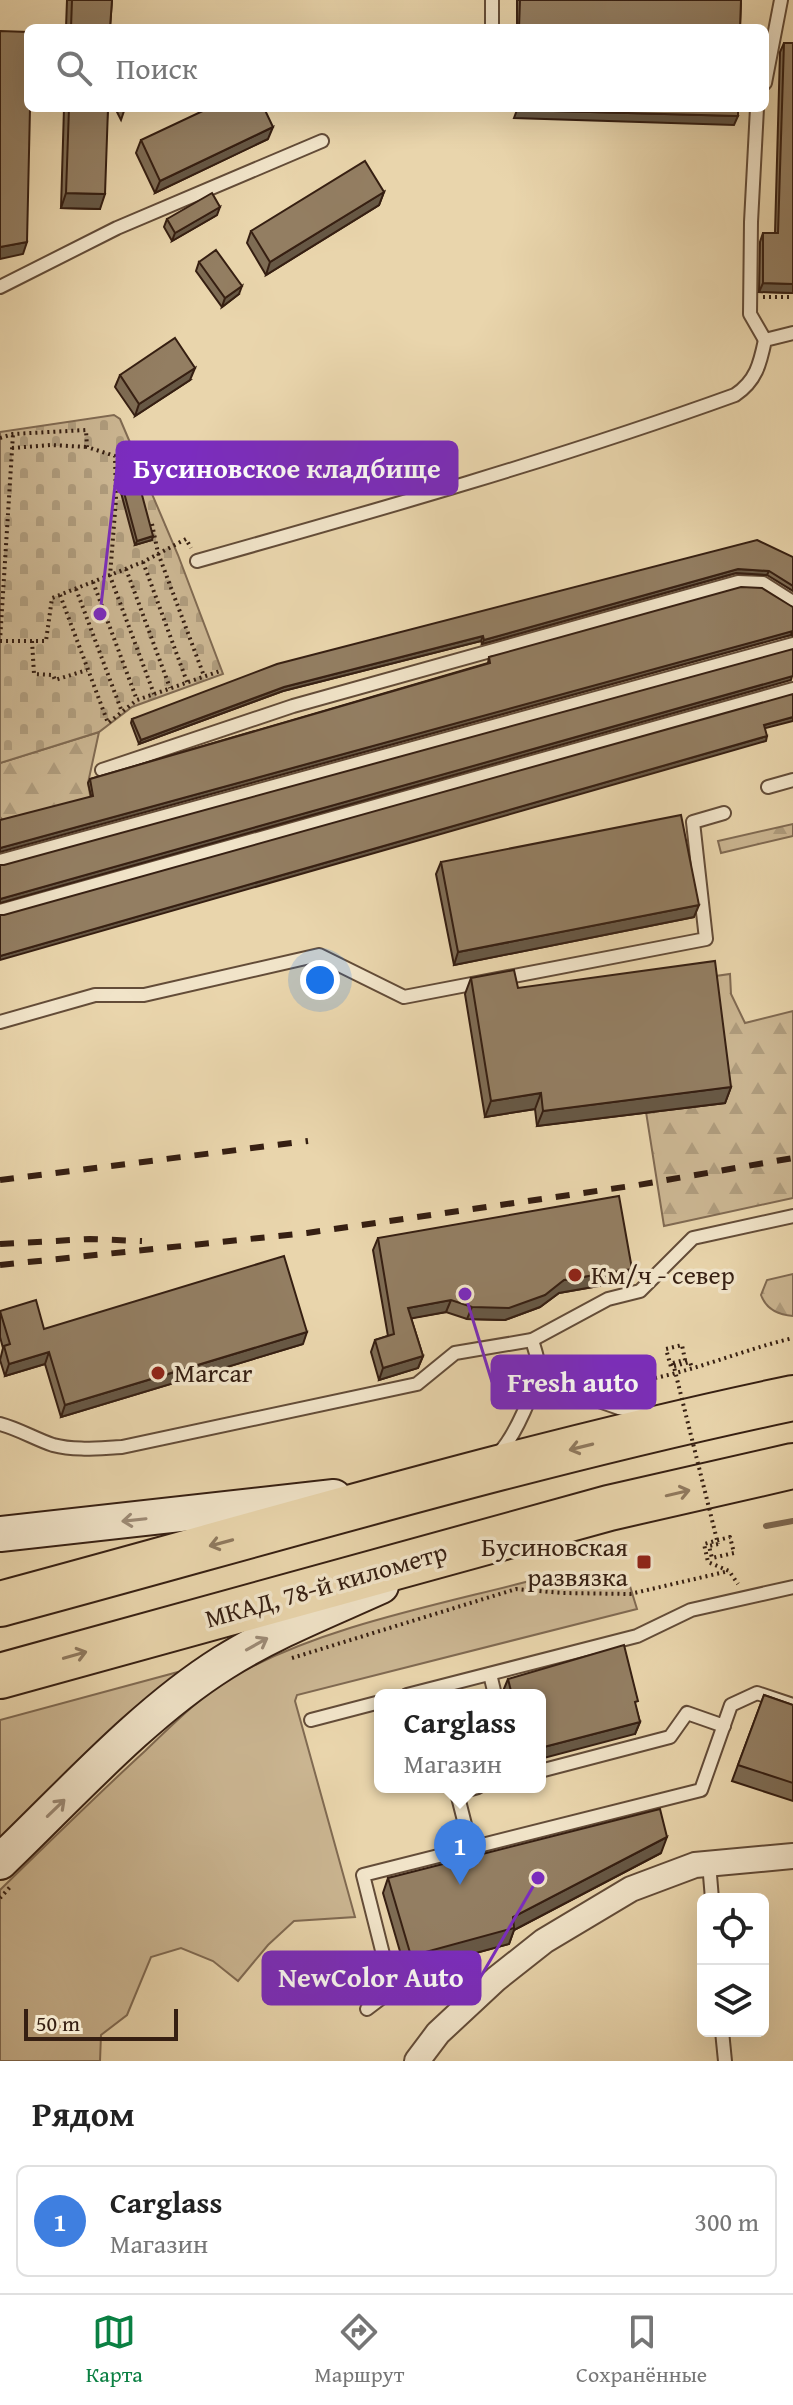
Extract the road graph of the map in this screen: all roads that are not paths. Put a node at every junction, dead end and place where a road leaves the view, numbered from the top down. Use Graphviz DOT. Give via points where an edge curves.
graph roads {
  1 [pos="492,0"];
  2 [pos="781,0"];
  3 [pos="492,24"];
  4 [pos="769,62"];
  5 [pos="757,112"];
  6 [pos="322,141"];
  7 [pos="0,287"];
  8 [pos="793,333"];
  9 [pos="765,340"];
  10 [pos="197,561"];
  11 [pos="793,602"];
  12 [pos="793,644"];
  13 [pos="793,689"];
  14 [pos="102,770"];
  15 [pos="793,780"];
  16 [pos="768,787"];
  17 [pos="724,813"];
  18 [pos="0,861"];
  19 [pos="0,911"];
  20 [pos="0,1022"];
  21 [pos="793,1216"];
  22 [pos="532,1340"];
  23 [pos="538,1366"];
  24 [pos="793,1398"];
  25 [pos="682,1421"];
  26 [pos="0,1424"];
  27 [pos="793,1466"];
  28 [pos="478,1473"];
  29 [pos="434,1485"];
  30 [pos="0,1534"];
  31 [pos="467,1546"];
  32 [pos="793,1587"];
  33 [pos="0,1604"];
  34 [pos="490,1674"];
  35 [pos="0,1676"];
  36 [pos="431,1689"];
  37 [pos="494,1689"];
  38 [pos="374,1704"];
  39 [pos="793,1705"];
  40 [pos="311,1720"];
  41 [pos="724,1726"];
  42 [pos="546,1769"];
  43 [pos="457,1793"];
  44 [pos="471,1848"];
  45 [pos="793,1856"];
  46 [pos="709,1863"];
  47 [pos="10,1869"];
  48 [pos="712,1893"];
  49 [pos="367,2009"];
  50 [pos="723,2037"];
  51 [pos="417,2061"];
  52 [pos="725,2061"];
  1 -- 3 [label="lane"];
  2 -- 4 [label="lane"];
  5 -- 9 [label="lane" via="750,314"];
  6 -- 7 [label="lane" via="117,228"];
  8 -- 9 [label="lane"];
  9 -- 10 [label="lane" via="759,370 735,395 617,437"];
  11 -- 14 [label="lane" via="763,583 738,582 293,706"];
  12 -- 18 [label="lane"];
  13 -- 19 [label="lane"];
  15 -- 16 [label="lane"];
  17 -- 20 [label="lane" via="693,822 706,939 404,997 319,955 144,995 95,995"];
  21 -- 22 [label="lane" via="693,1238 640,1291 608,1299"];
  22 -- 23 [label="lane"];
  22 -- 26 [label="lane" via="455,1353 417,1384 122,1447 77,1449"];
  23 -- 25 [label="lane" via="576,1393"];
  23 -- 28 [label="lane" via="523,1415 505,1446"];
  24 -- 25 [label="highway"];
  25 -- 28 [label="highway, one-way"];
  31 -- 27 [label="highway, МКАД, 78-й километр, one-way"];
  28 -- 29 [label="highway"];
  29 -- 30 [label="main road, one-way"];
  29 -- 33 [label="highway, one-way"];
  35 -- 31 [label="highway, МКАД, 78-й километр, one-way"];
  47 -- 31 [label="main road, one-way" via="135,1733 186,1689 271,1637"];
  32 -- 34 [label="lane" via="691,1610 637,1636"];
  34 -- 36 [label="lane"];
  34 -- 37 [label="lane"];
  38 -- 40 [label="lane"];
  39 -- 41 [label="lane" via="757,1693 731,1705"];
  41 -- 42 [label="lane" via="687,1713 670,1737"];
  41 -- 44 [label="lane" via="701,1790"];
  43 -- 44 [label="lane"];
  44 -- 49 [label="lane" via="363,1875 392,1990"];
  45 -- 46 [label="street"];
  46 -- 48 [label="lane"];
  46 -- 51 [label="street" via="631,1889 544,1941 448,2024"];
  50 -- 52 [label="lane"];
}
